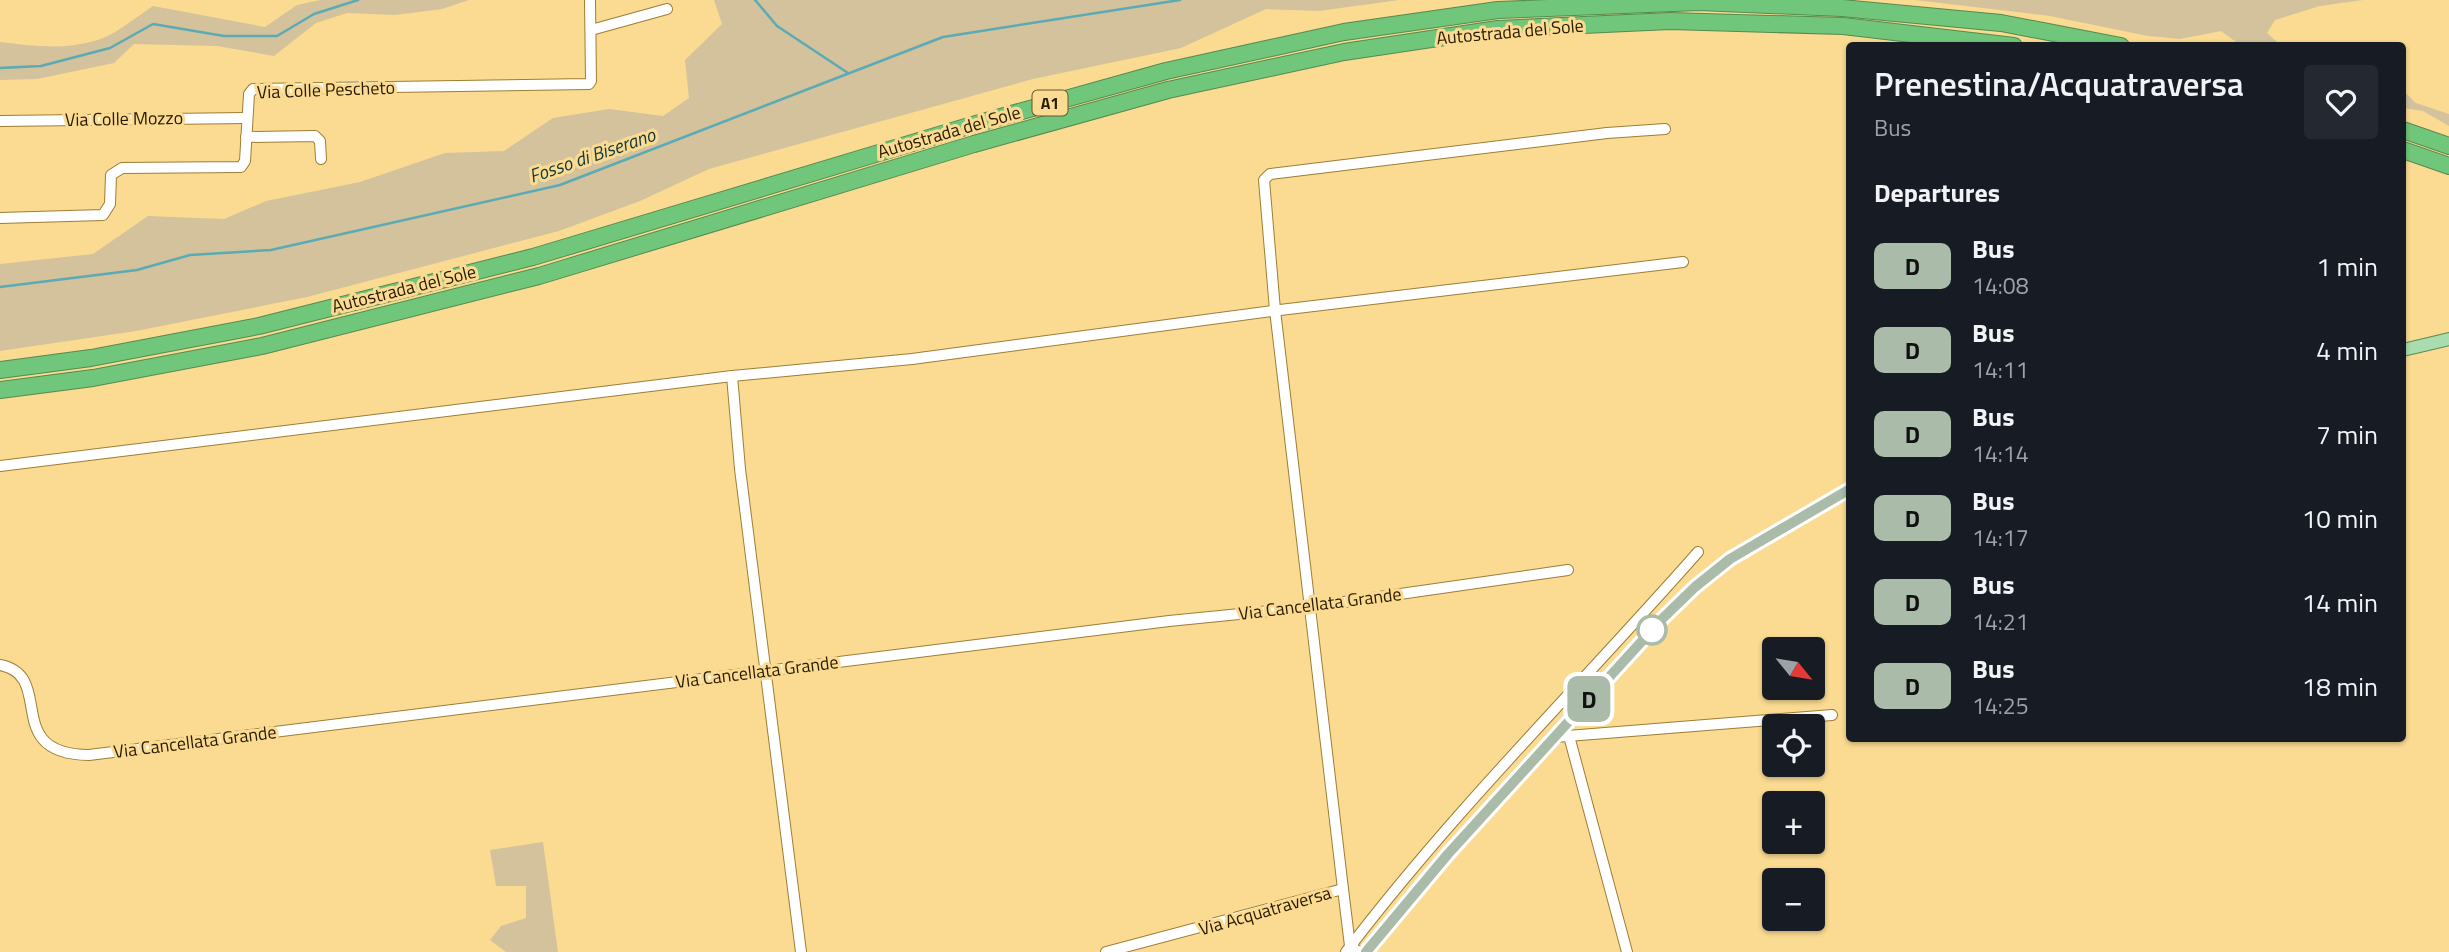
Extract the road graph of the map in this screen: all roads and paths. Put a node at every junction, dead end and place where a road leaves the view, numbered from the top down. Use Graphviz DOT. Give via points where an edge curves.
graph roads {
  1 [pos="590,0"];
  2 [pos="667,9"];
  3 [pos="591,30"];
  4 [pos="1980,42"];
  5 [pos="2100,42"];
  6 [pos="247,118"];
  7 [pos="0,121"];
  8 [pos="1665,129"];
  9 [pos="2406,131"];
  10 [pos="246,137"];
  11 [pos="2449,146"];
  12 [pos="2406,151"];
  13 [pos="321,159"];
  14 [pos="2449,166"];
  15 [pos="0,218"];
  16 [pos="1683,262"];
  17 [pos="1275,310"];
  18 [pos="2449,339"];
  19 [pos="2406,349"];
  20 [pos="0,370"];
  21 [pos="732,376"];
  22 [pos="0,390"];
  23 [pos="0,466"];
  24 [pos="1846,491"];
  25 [pos="1698,552"];
  26 [pos="1568,570"];
  27 [pos="1309,607"];
  28 [pos="0,665"];
  29 [pos="767,671"];
  30 [pos="1832,715"];
  31 [pos="1569,736"];
  32 [pos="1555,737"];
  33 [pos="1343,889"];
  34 [pos="1352,950"];
  35 [pos="800,952"];
  36 [pos="1107,952"];
  37 [pos="1366,952"];
  38 [pos="1628,952"];
  1 -- 3 [label="street, Via Colle Pescheto"];
  2 -- 3 [label="street"];
  3 -- 6 [label="street, Via Colle Pescheto" via="589,84 253,89"];
  4 -- 22 [label="highway, Autostrada del Sole / A1" via="1843,26 1670,21 1498,29 1344,52 1168,90 539,276 262,346 93,378"];
  5 -- 20 [label="highway, Autostrada del Sole / A1" via="2001,23 1842,8 1722,3 1498,10 1344,32 1153,74 533,257 259,326"];
  6 -- 7 [label="street, Via Colle Mozzo"];
  6 -- 10 [label="street, Via Colle Pescheto"];
  8 -- 17 [label="street" via="1267,175 1263,183"];
  9 -- 11 [label="highway"];
  10 -- 13 [label="street" via="315,136 320,141"];
  10 -- 15 [label="street, Via Colle Pescheto" via="245,161 239,168 116,170 110,177 109,207 100,216"];
  12 -- 14 [label="highway"];
  16 -- 17 [label="street"];
  17 -- 21 [label="street" via="912,359"];
  17 -- 27 [label="street"];
  18 -- 19 [label="main road"];
  21 -- 23 [label="street"];
  21 -- 29 [label="street"];
  24 -- 32 [label="main road" via="1711,573 1663,618"];
  25 -- 34 [label="street" via="1447,827"];
  26 -- 27 [label="street, Via Cancellata Grande"];
  27 -- 29 [label="street, Via Cancellata Grande"];
  27 -- 33 [label="street"];
  28 -- 29 [label="street, Via Cancellata Grande" via="23,680 42,742 64,754 89,755"];
  29 -- 35 [label="street"];
  30 -- 31 [label="street"];
  31 -- 32 [label="street"];
  31 -- 38 [label="street"];
  32 -- 37 [label="main road"];
  33 -- 34 [label="street"];
  33 -- 36 [label="street, Via Acquatraversa"];
}
